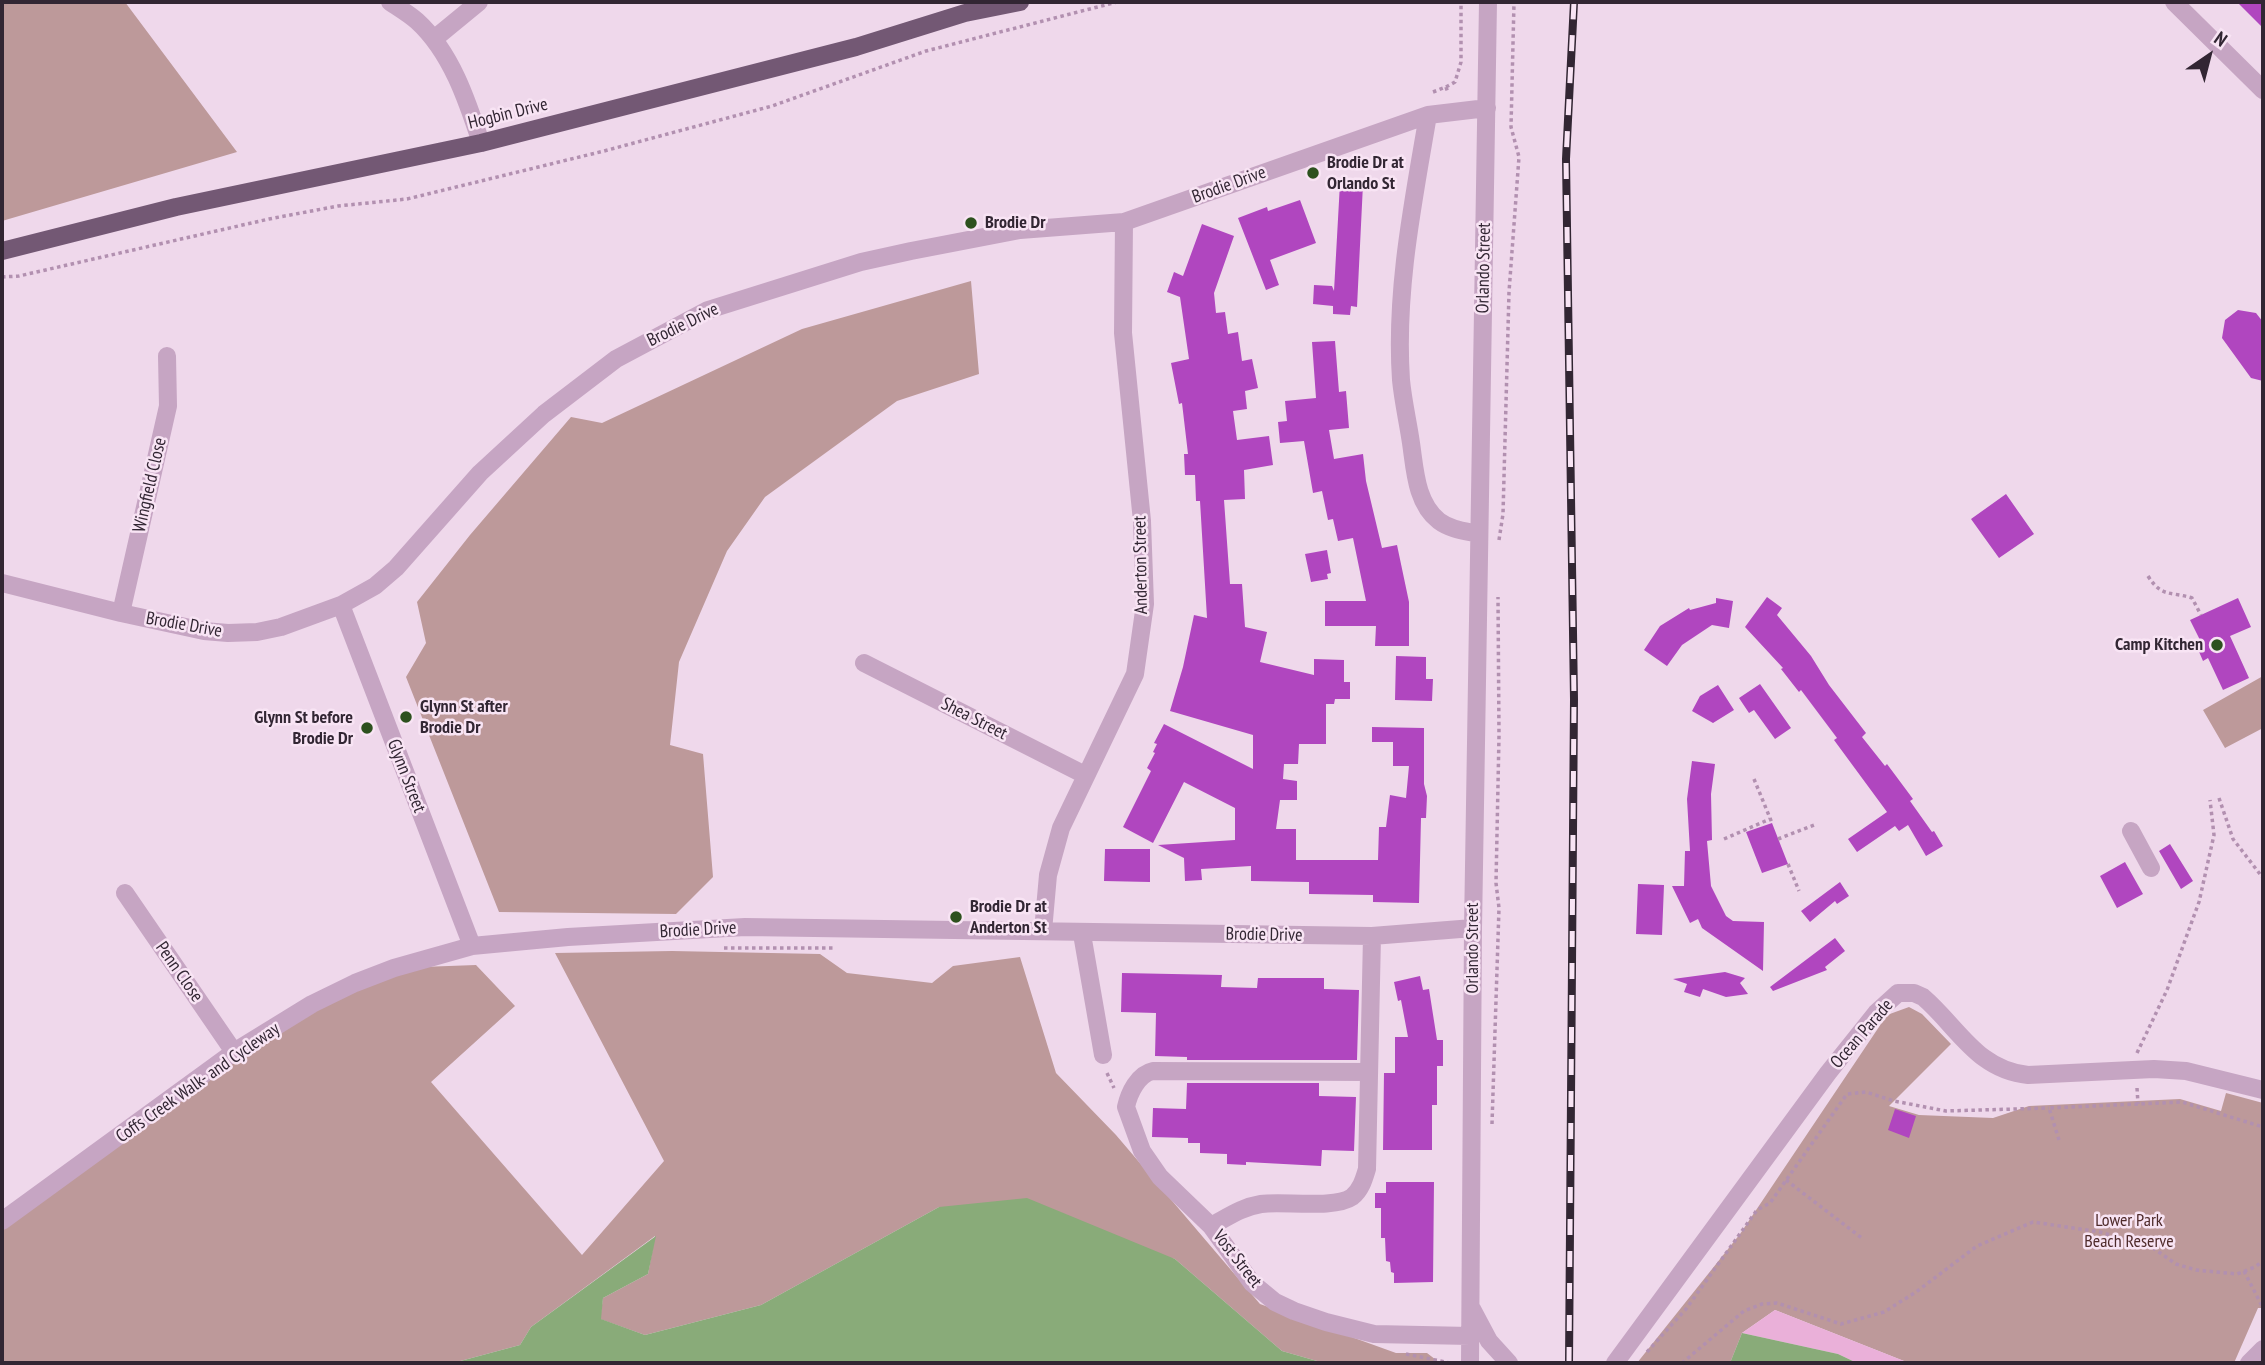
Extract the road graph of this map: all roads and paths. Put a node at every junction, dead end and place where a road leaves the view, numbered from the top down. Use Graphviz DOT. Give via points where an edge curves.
graph roads {
  1 [pos="390,2"];
  2 [pos="480,2"];
  3 [pos="1020,2"];
  4 [pos="1117,2"];
  5 [pos="1461,2"];
  6 [pos="1488,2"];
  7 [pos="1514,2"];
  8 [pos="2174,2"];
  9 [pos="434,39"];
  10 [pos="1446,87"];
  11 [pos="2263,90"];
  12 [pos="1433,92"];
  13 [pos="1448,93"];
  14 [pos="1487,108"];
  15 [pos="1428,115"];
  16 [pos="481,143"];
  17 [pos="1124,222"];
  18 [pos="2,251"];
  19 [pos="2,277"];
  20 [pos="167,356"];
  21 [pos="1479,534"];
  22 [pos="1499,545"];
  23 [pos="2148,576"];
  24 [pos="2,583"];
  25 [pos="1498,585"];
  26 [pos="341,605"];
  27 [pos="121,613"];
  28 [pos="2201,615"];
  29 [pos="863,663"];
  30 [pos="1085,775"];
  31 [pos="1754,779"];
  32 [pos="2218,798"];
  33 [pos="2210,800"];
  34 [pos="1817,824"];
  35 [pos="2131,831"];
  36 [pos="1724,839"];
  37 [pos="1778,839"];
  38 [pos="1788,864"];
  39 [pos="2151,868"];
  40 [pos="2263,878"];
  41 [pos="1800,891"];
  42 [pos="125,893"];
  43 [pos="1473,928"];
  44 [pos="1043,931"];
  45 [pos="1082,934"];
  46 [pos="1372,936"];
  47 [pos="472,946"];
  48 [pos="722,948"];
  49 [pos="844,948"];
  50 [pos="234,1052"];
  51 [pos="1103,1059"];
  52 [pos="2136,1059"];
  53 [pos="1368,1072"];
  54 [pos="2137,1080"];
  55 [pos="2263,1090"];
  56 [pos="1118,1097"];
  57 [pos="2138,1104"];
  58 [pos="2049,1108"];
  59 [pos="2263,1127"];
  60 [pos="1491,1130"];
  61 [pos="2059,1140"];
  62 [pos="1786,1180"];
  63 [pos="2,1221"];
  64 [pos="1212,1226"];
  65 [pos="1863,1239"];
  66 [pos="2263,1261"];
  67 [pos="2244,1271"];
  68 [pos="2263,1308"];
  69 [pos="1472,1309"];
  70 [pos="1470,1336"];
  71 [pos="2263,1349"];
  72 [pos="1404,1354"];
  73 [pos="1644,1356"];
  74 [pos="1450,1363"];
  75 [pos="1470,1363"];
  76 [pos="1509,1363"];
  77 [pos="1615,1363"];
  78 [pos="1682,1363"];
  79 [pos="2249,1363"];
  1 -- 9 [label="street"];
  2 -- 9 [label="street"];
  3 -- 16 [label="main road, Hogbin Drive"];
  4 -- 19 [label="path" via="926,51 772,106 529,169 407,199 338,206"];
  5 -- 10 [label="path" via="1461,62 1455,82"];
  6 -- 14 [label="street, Orlando Street"];
  7 -- 22 [label="path" via="1511,127 1519,157"];
  8 -- 11 [label="street"];
  9 -- 16 [label="street" via="469,105"];
  10 -- 12 [label="path"];
  10 -- 13 [label="path"];
  14 -- 15 [label="street, Brodie Drive"];
  14 -- 21 [label="street, Orlando Street"];
  15 -- 17 [label="street, Brodie Drive"];
  15 -- 21 [label="street" via="1407,238 1401,381 1417,487 1426,506 1439,521"];
  16 -- 18 [label="main road, Hogbin Drive" via="176,207"];
  17 -- 26 [label="street, Brodie Drive" via="1020,230 911,251 708,310 616,359 544,414 480,473 396,568"];
  17 -- 30 [label="street, Anderton Street" via="1122,333 1142,521 1145,604 1135,674"];
  20 -- 27 [label="street, Wingfield Close" via="167,406"];
  21 -- 43 [label="street, Orlando Street"];
  23 -- 28 [label="path" via="2156,589 2192,598"];
  24 -- 27 [label="street, Brodie Drive"];
  25 -- 60 [label="path" via="1499,908"];
  26 -- 27 [label="street, Brodie Drive" via="257,632 204,631"];
  26 -- 47 [label="street, Glynn Street"];
  29 -- 30 [label="street, Shea Street"];
  30 -- 44 [label="street, Anderton Street" via="1061,828 1048,875"];
  31 -- 36 [label="path" via="1771,821"];
  32 -- 40 [label="path" via="2233,839"];
  33 -- 52 [label="path" via="2214,835 2199,902"];
  34 -- 37 [label="path"];
  35 -- 39 [label="street"];
  38 -- 41 [label="path"];
  42 -- 50 [label="street, Penn Close"];
  43 -- 46 [label="street, Brodie Drive"];
  43 -- 69 [label="street, Orlando Street"];
  44 -- 45 [label="street, Brodie Drive"];
  44 -- 47 [label="street, Brodie Drive" via="745,927"];
  45 -- 46 [label="street, Brodie Drive"];
  45 -- 51 [label="street"];
  46 -- 53 [label="street"];
  47 -- 50 [label="street, Brodie Drive" via="355,983"];
  48 -- 49 [label="path"];
  50 -- 63 [label="street, Brodie Drive"];
  51 -- 56 [label="path"];
  53 -- 64 [label="street" via="1367,1169 1362,1185 1350,1198 1246,1207"];
  53 -- 64 [label="street, Vost Street" via="1146,1072 1126,1107 1142,1152 1160,1177"];
  54 -- 57 [label="path"];
  55 -- 77 [label="street, Ocean Parade" via="2186,1071 2011,1073 1980,1055 1923,997 1898,993 1828,1073"];
  57 -- 58 [label="path"];
  57 -- 59 [label="path" via="2182,1102"];
  58 -- 61 [label="path"];
  58 -- 62 [label="path" via="1946,1111 1853,1091"];
  62 -- 65 [label="path"];
  62 -- 73 [label="path"];
  64 -- 70 [label="street, Vost Street" via="1252,1283 1294,1311 1374,1334"];
  66 -- 67 [label="path"];
  67 -- 68 [label="path"];
  67 -- 78 [label="path" via="2196,1270 2176,1264 2153,1248 2100,1232 2033,1222 1977,1246 1884,1312 1841,1324 1777,1303 1762,1304 1744,1311"];
  69 -- 70 [label="street, Orlando Street"];
  69 -- 76 [label="street" via="1489,1341"];
  70 -- 75 [label="street, Orlando Street"];
  71 -- 79 [label="street"];
  72 -- 74 [label="path"];
}
